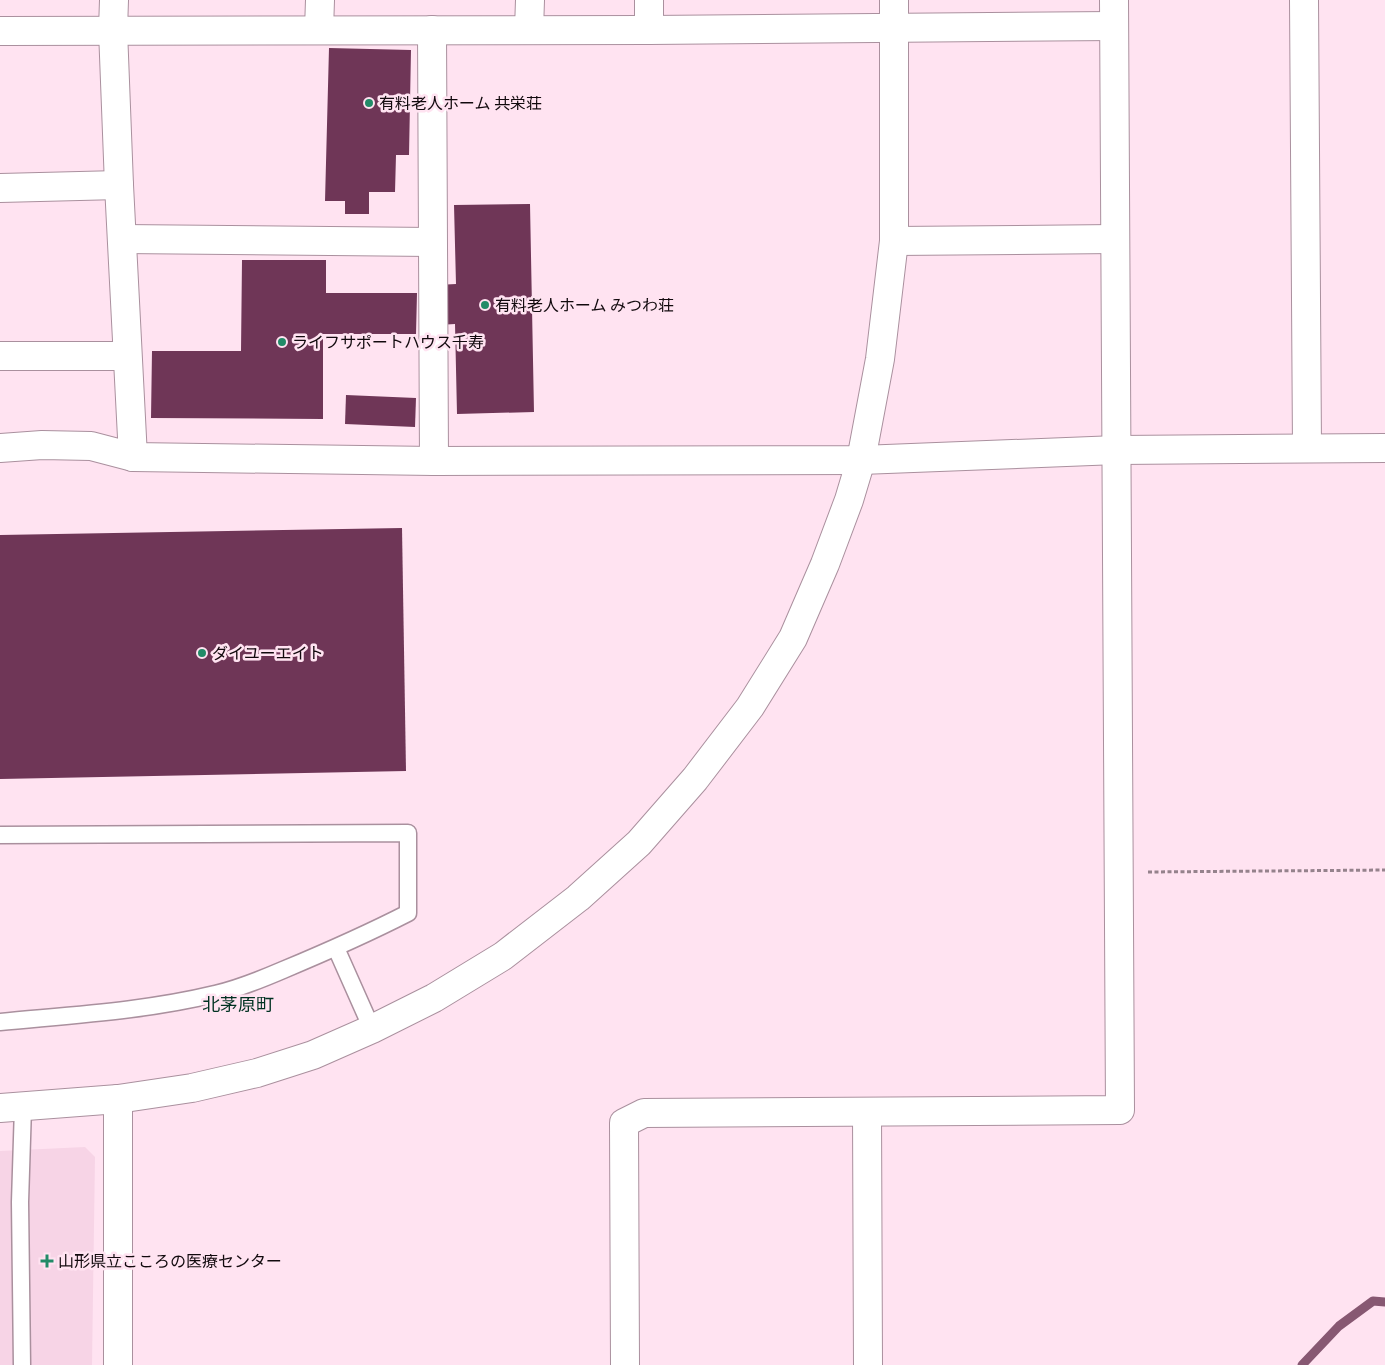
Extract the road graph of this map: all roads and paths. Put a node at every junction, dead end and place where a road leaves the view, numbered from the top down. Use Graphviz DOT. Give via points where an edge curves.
graph roads {
  1 [pos="114,0"];
  2 [pos="320,0"];
  3 [pos="530,0"];
  4 [pos="649,0"];
  5 [pos="894,0"];
  6 [pos="1304,0"];
  7 [pos="1114,13"];
  8 [pos="894,28"];
  9 [pos="0,30"];
  10 [pos="113,30"];
  11 [pos="319,30"];
  12 [pos="432,30"];
  13 [pos="529,30"];
  14 [pos="649,30"];
  15 [pos="119,185"];
  16 [pos="0,188"];
  17 [pos="122,239"];
  18 [pos="1116,239"];
  19 [pos="894,241"];
  20 [pos="432,242"];
  21 [pos="0,356"];
  22 [pos="127,356"];
  23 [pos="0,448"];
  24 [pos="1307,448"];
  25 [pos="1385,448"];
  26 [pos="1117,450"];
  27 [pos="133,457"];
  28 [pos="861,460"];
  29 [pos="434,461"];
  30 [pos="0,835"];
  31 [pos="1385,870"];
  32 [pos="1119,872"];
  33 [pos="336,948"];
  34 [pos="0,1022"];
  35 [pos="372,1030"];
  36 [pos="118,1099"];
  37 [pos="11,1108"];
  38 [pos="867,1112"];
  39 [pos="22,1365"];
  40 [pos="118,1365"];
  41 [pos="625,1365"];
  42 [pos="868,1365"];
  1 -- 10 [label="street"];
  2 -- 11 [label="street"];
  3 -- 13 [label="street"];
  4 -- 14 [label="street"];
  5 -- 8 [label="street"];
  6 -- 24 [label="street"];
  7 -- 8 [label="street"];
  7 -- 18 [label="street"];
  8 -- 14 [label="street"];
  8 -- 19 [label="street"];
  9 -- 10 [label="street"];
  10 -- 11 [label="street"];
  10 -- 15 [label="street"];
  11 -- 12 [label="street"];
  12 -- 13 [label="street"];
  12 -- 20 [label="street"];
  13 -- 14 [label="street"];
  15 -- 16 [label="street"];
  15 -- 17 [label="street"];
  17 -- 20 [label="street"];
  17 -- 22 [label="street"];
  18 -- 19 [label="street"];
  18 -- 26 [label="street"];
  19 -- 28 [label="street" via="880,359"];
  20 -- 29 [label="street"];
  21 -- 22 [label="street"];
  22 -- 27 [label="street"];
  23 -- 27 [label="street" via="91,446"];
  24 -- 25 [label="street"];
  24 -- 26 [label="street"];
  26 -- 28 [label="street"];
  26 -- 32 [label="street"];
  27 -- 29 [label="street"];
  28 -- 29 [label="street"];
  28 -- 35 [label="street" via="828,555 793,638 750,707 695,779 639,843 578,898 511,951 434,998"];
  30 -- 33 [label="lane" via="408,833 408,913"];
  31 -- 32 [label="path"];
  32 -- 38 [label="street" via="1120,1110"];
  33 -- 34 [label="lane" via="276,974 217,994 157,1006"];
  33 -- 35 [label="lane"];
  35 -- 36 [label="street" via="313,1055 257,1073 192,1088"];
  36 -- 37 [label="street"];
  36 -- 40 [label="street"];
  37 -- 39 [label="lane" via="20,1202"];
  38 -- 41 [label="street" via="644,1113 624,1123"];
  38 -- 42 [label="street"];
}
